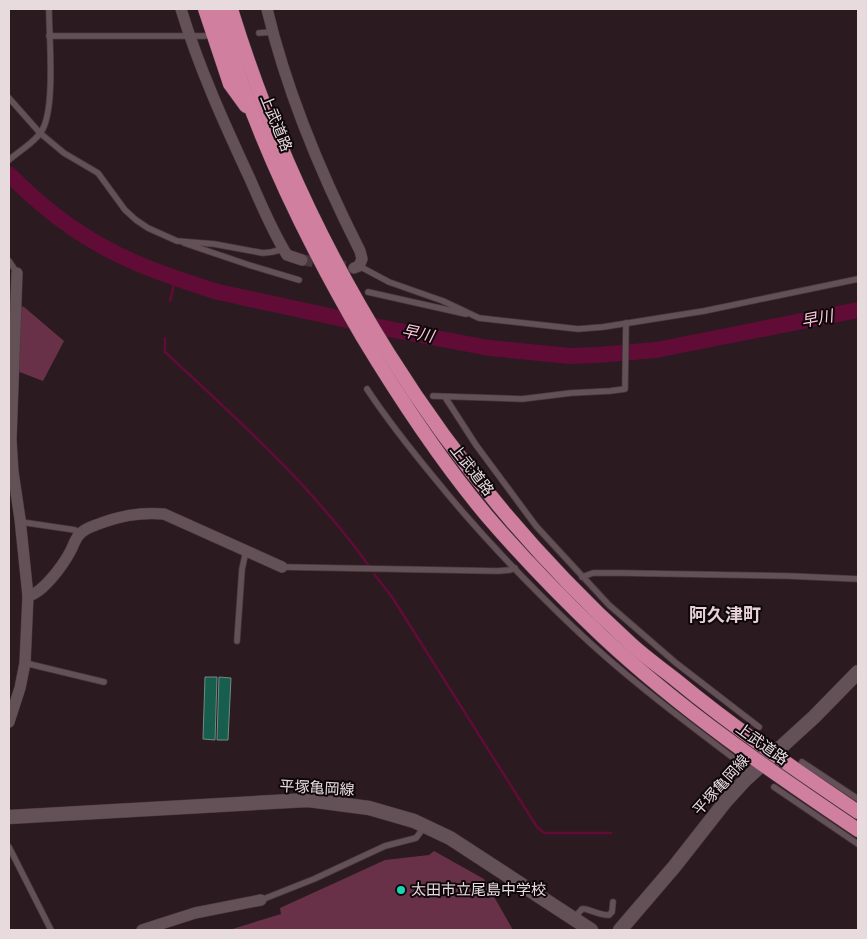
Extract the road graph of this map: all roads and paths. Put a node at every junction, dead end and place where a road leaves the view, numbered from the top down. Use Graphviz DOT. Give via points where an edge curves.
graph roads {
  1 [pos="49,9"];
  2 [pos="181,9"];
  3 [pos="204,9"];
  4 [pos="218,9"];
  5 [pos="231,9"];
  6 [pos="241,9"];
  7 [pos="267,9"];
  8 [pos="272,32"];
  9 [pos="259,33"];
  10 [pos="49,36"];
  11 [pos="205,36"];
  12 [pos="190,37"];
  13 [pos="9,98"];
  14 [pos="256,122"];
  15 [pos="40,134"];
  16 [pos="277,137"];
  17 [pos="9,160"];
  18 [pos="177,240"];
  19 [pos="283,249"];
  20 [pos="302,260"];
  21 [pos="9,261"];
  22 [pos="357,267"];
  23 [pos="17,273"];
  24 [pos="858,279"];
  25 [pos="299,280"];
  26 [pos="368,292"];
  27 [pos="479,318"];
  28 [pos="626,324"];
  29 [pos="11,378"];
  30 [pos="376,389"];
  31 [pos="433,396"];
  32 [pos="445,397"];
  33 [pos="13,501"];
  34 [pos="21,522"];
  35 [pos="79,534"];
  36 [pos="246,551"];
  37 [pos="282,567"];
  38 [pos="515,568"];
  39 [pos="582,577"];
  40 [pos="858,578"];
  41 [pos="28,596"];
  42 [pos="642,634"];
  43 [pos="237,640"];
  44 [pos="633,645"];
  45 [pos="25,663"];
  46 [pos="858,672"];
  47 [pos="104,682"];
  48 [pos="9,722"];
  49 [pos="700,726"];
  50 [pos="759,728"];
  51 [pos="773,755"];
  52 [pos="732,757"];
  53 [pos="802,762"];
  54 [pos="761,764"];
  55 [pos="774,787"];
  56 [pos="856,804"];
  57 [pos="9,817"];
  58 [pos="425,826"];
  59 [pos="858,830"];
  60 [pos="858,844"];
  61 [pos="9,847"];
  62 [pos="261,900"];
  63 [pos="613,902"];
  64 [pos="574,919"];
  65 [pos="51,930"];
  66 [pos="142,930"];
  67 [pos="591,930"];
  68 [pos="620,930"];
  1 -- 10 [label="lane"];
  2 -- 12 [label="street"];
  3 -- 14 [label="highway" via="230,84"];
  4 -- 14 [label="highway, 上武道路"];
  5 -- 16 [label="highway, 上武道路" via="247,61"];
  6 -- 16 [label="highway" via="270,101"];
  7 -- 8 [label="street"];
  8 -- 9 [label="lane"];
  8 -- 22 [label="street" via="326,179 360,251 362,258"];
  10 -- 12 [label="lane"];
  10 -- 15 [label="lane" via="49,110"];
  11 -- 12 [label="lane"];
  12 -- 19 [label="street" via="217,108"];
  13 -- 15 [label="lane"];
  14 -- 49 [label="highway, 上武道路" via="293,207 332,284 382,369 455,476 554,588"];
  15 -- 17 [label="lane"];
  15 -- 18 [label="lane" via="98,173 136,220"];
  16 -- 44 [label="highway, 上武道路" via="313,219 348,286 398,370 440,430 507,516 583,598"];
  18 -- 19 [label="lane" via="263,253"];
  18 -- 25 [label="lane"];
  19 -- 20 [label="street"];
  21 -- 23 [label="lane"];
  22 -- 27 [label="lane"];
  23 -- 29 [label="street"];
  24 -- 28 [label="lane"];
  26 -- 27 [label="lane"];
  27 -- 28 [label="lane" via="578,329"];
  28 -- 32 [label="lane" via="625,389 522,399"];
  29 -- 33 [label="street"];
  30 -- 38 [label="lane" via="368,389 415,454 464,514"];
  31 -- 32 [label="lane"];
  32 -- 39 [label="lane" via="536,526"];
  33 -- 34 [label="street"];
  34 -- 35 [label="lane" via="75,530"];
  34 -- 41 [label="street"];
  35 -- 36 [label="street" via="129,514 164,514"];
  35 -- 41 [label="street" via="59,570 35,595"];
  36 -- 37 [label="street"];
  36 -- 43 [label="lane"];
  37 -- 38 [label="lane" via="498,571"];
  38 -- 49 [label="lane" via="574,628"];
  39 -- 40 [label="lane" via="592,573 620,573"];
  39 -- 42 [label="lane"];
  41 -- 45 [label="street"];
  42 -- 44 [label="lane"];
  42 -- 50 [label="lane"];
  44 -- 51 [label="highway, 上武道路"];
  45 -- 47 [label="lane"];
  45 -- 48 [label="street"];
  46 -- 51 [label="main road, 平塚亀岡線"];
  49 -- 52 [label="lane"];
  49 -- 54 [label="highway, 上武道路"];
  51 -- 54 [label="main road, 平塚亀岡線"];
  51 -- 56 [label="highway, 上武道路"];
  53 -- 56 [label="lane"];
  54 -- 59 [label="highway, 上武道路"];
  54 -- 68 [label="main road, 平塚亀岡線" via="725,802"];
  55 -- 60 [label="lane"];
  57 -- 58 [label="main road, 平塚亀岡線" via="308,800 369,808"];
  58 -- 62 [label="lane" via="416,838 385,846"];
  58 -- 64 [label="main road, 平塚亀岡線" via="450,838"];
  61 -- 65 [label="lane"];
  62 -- 66 [label="street" via="196,913"];
  63 -- 64 [label="lane" via="609,915 599,915 586,908"];
  64 -- 67 [label="main road, 平塚亀岡線"];
}
